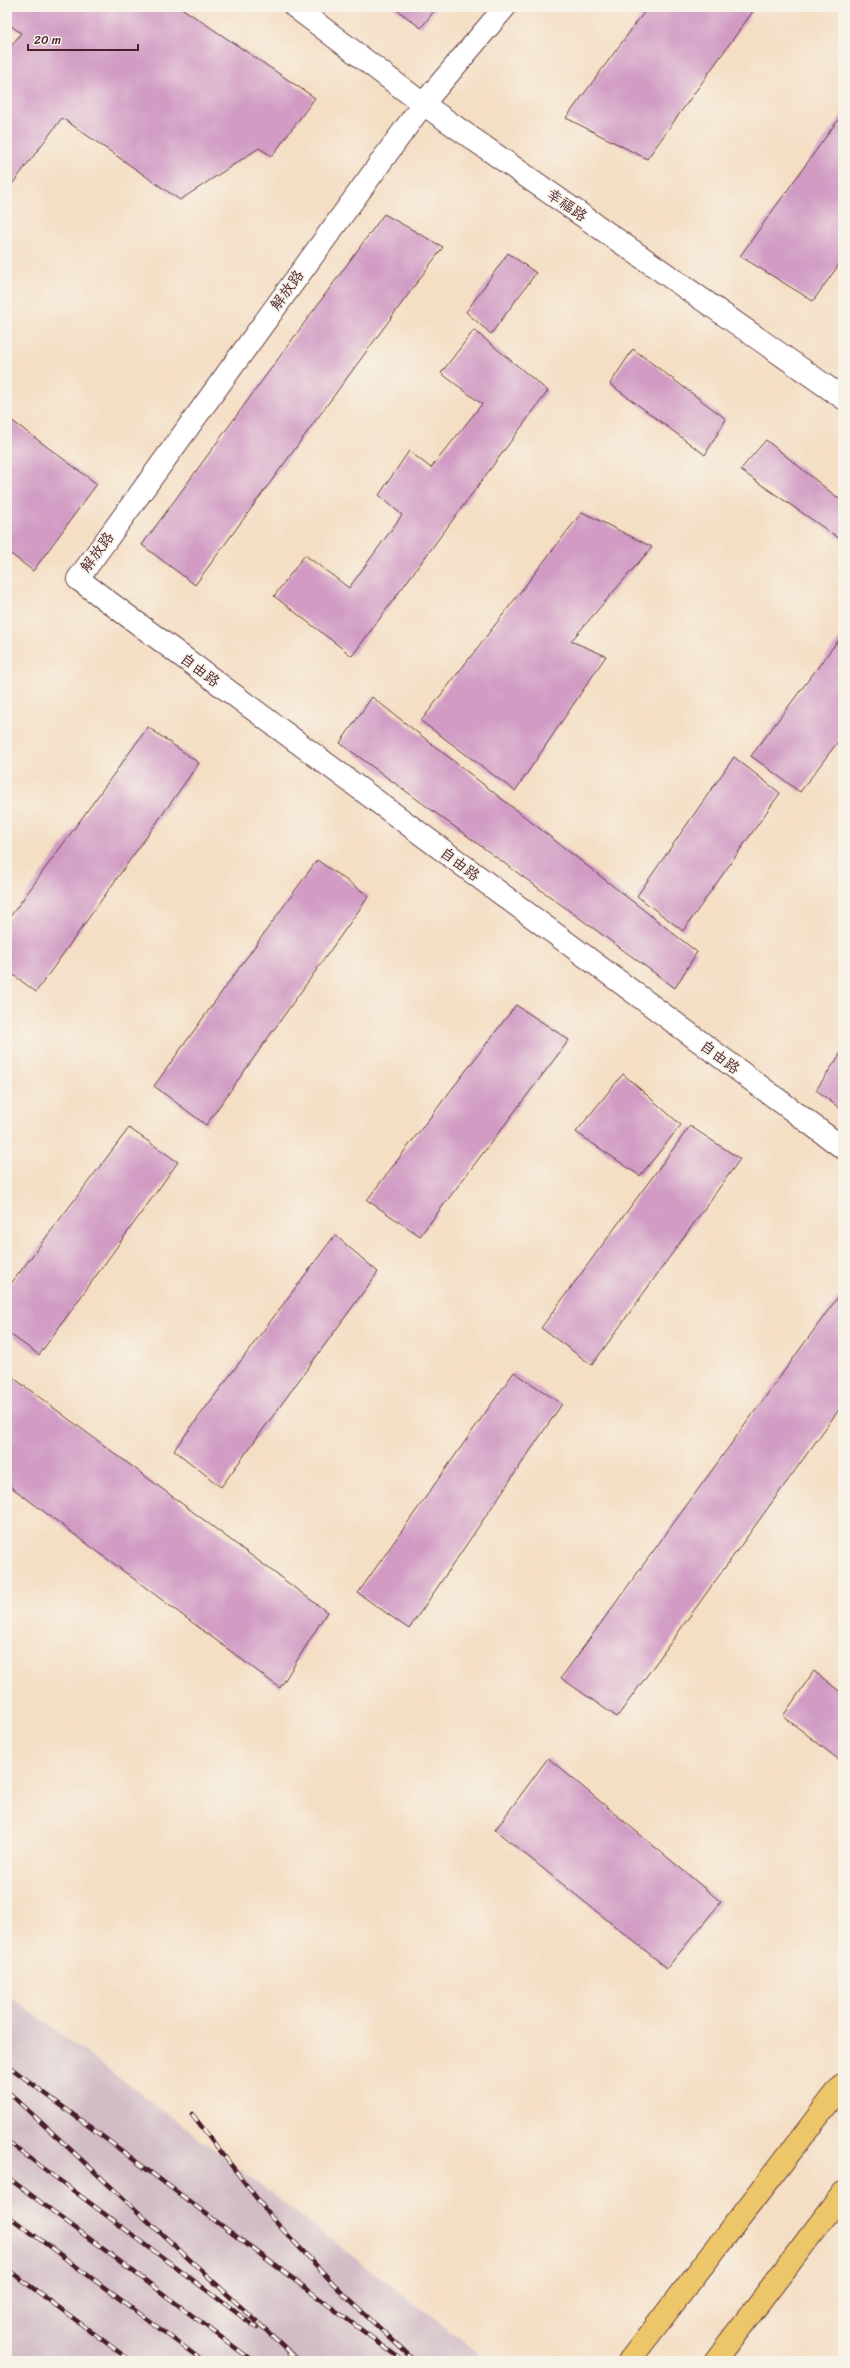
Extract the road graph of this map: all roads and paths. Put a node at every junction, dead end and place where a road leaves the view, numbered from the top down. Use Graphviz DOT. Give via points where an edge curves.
graph roads {
  1 [pos="295,7"];
  2 [pos="505,7"];
  3 [pos="423,104"];
  4 [pos="843,398"];
  5 [pos="78,579"];
  6 [pos="843,1148"];
  7 [pos="843,2084"];
  8 [pos="843,2193"];
  9 [pos="629,2361"];
  10 [pos="714,2361"];
  1 -- 3 [label="street, 幸福路"];
  2 -- 3 [label="street, 解放路"];
  3 -- 4 [label="street, 幸福路"];
  3 -- 5 [label="street, 解放路"];
  5 -- 6 [label="street, 自由路"];
  7 -- 9 [label="main road"];
  8 -- 10 [label="main road"];
}
